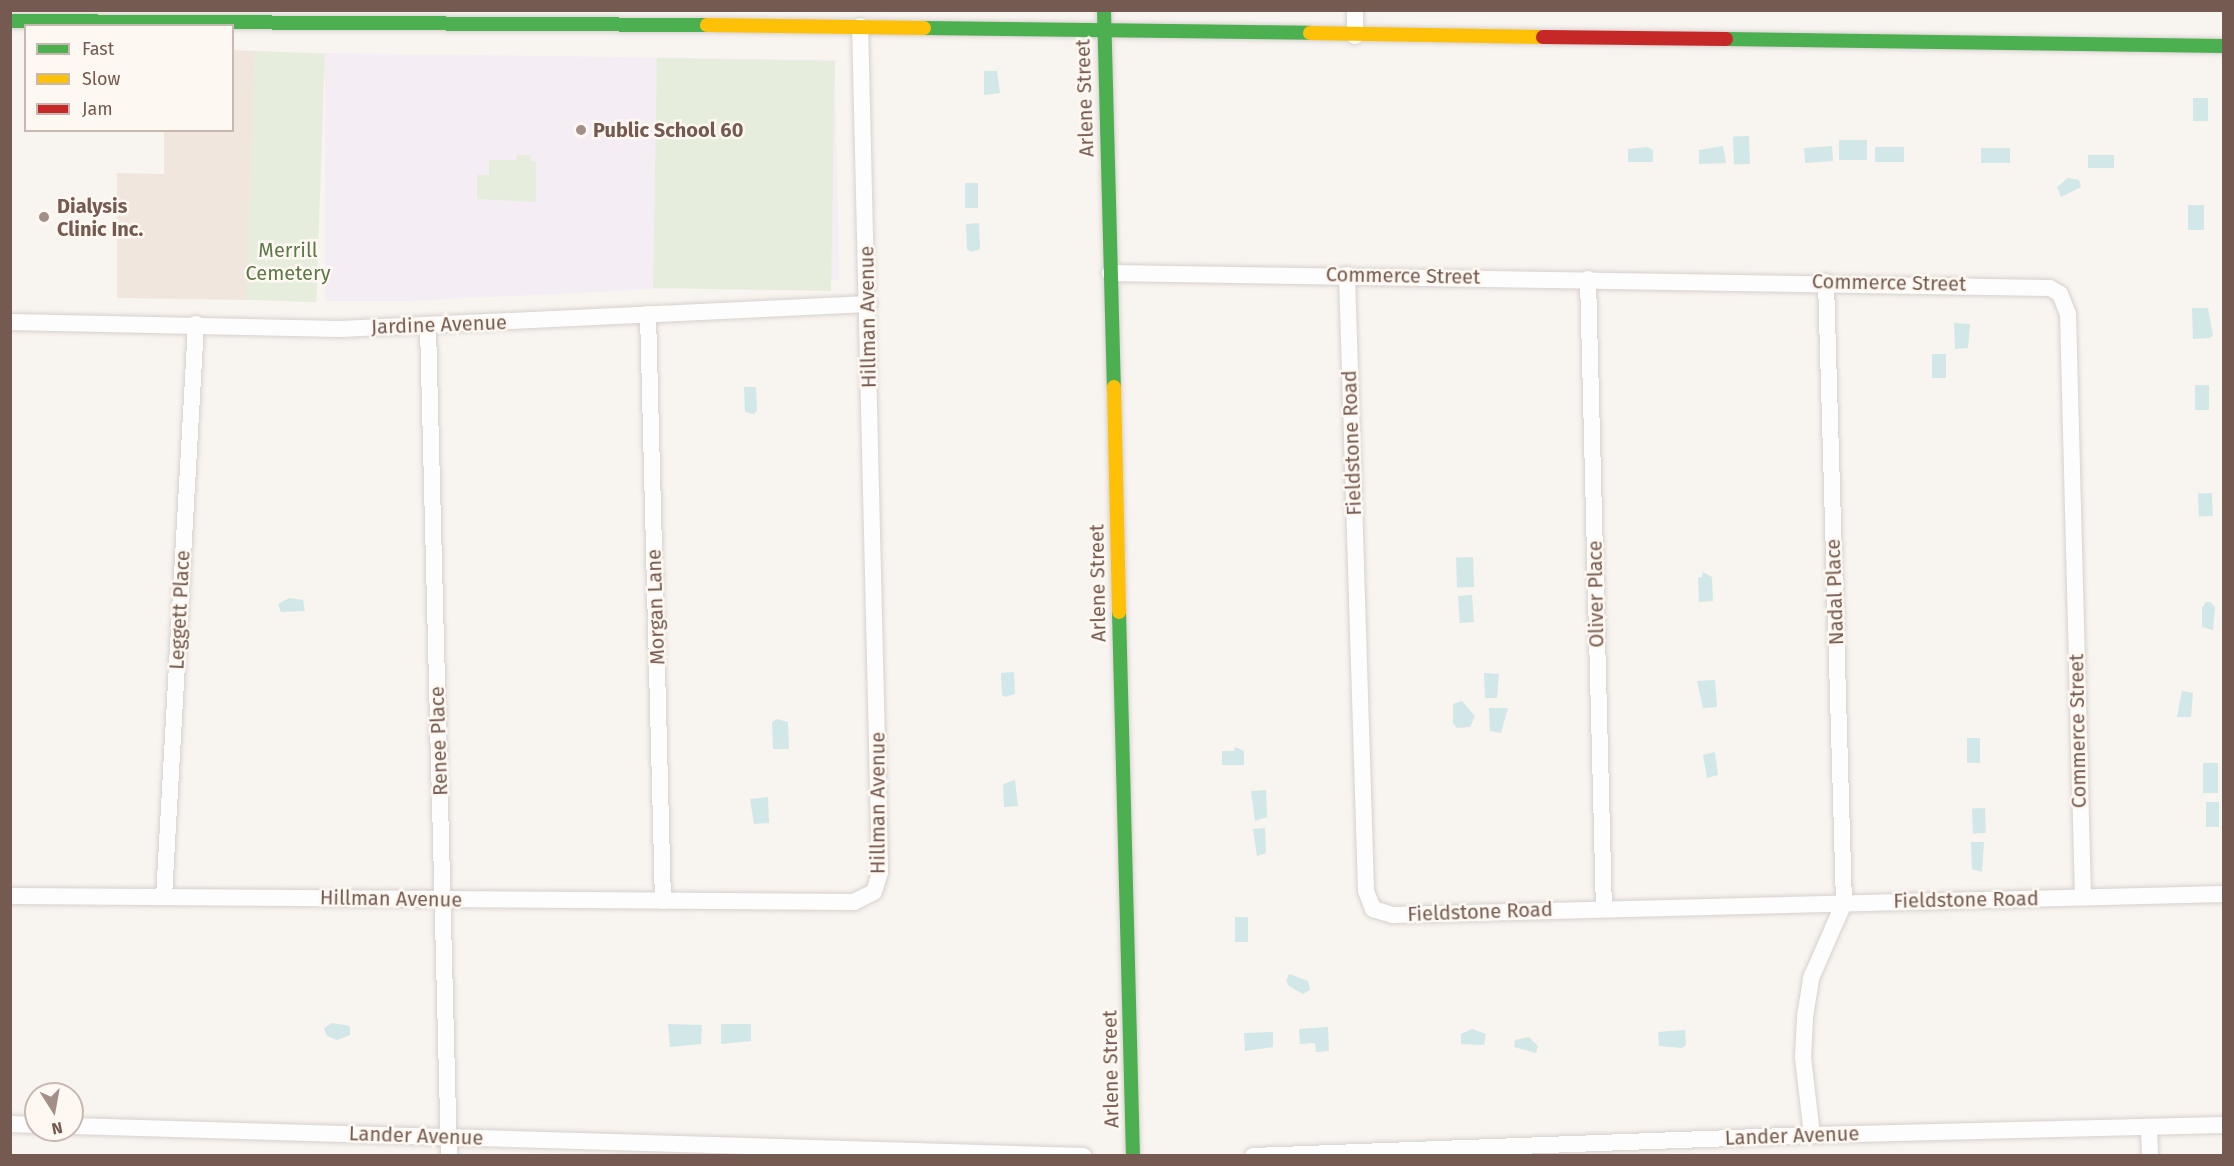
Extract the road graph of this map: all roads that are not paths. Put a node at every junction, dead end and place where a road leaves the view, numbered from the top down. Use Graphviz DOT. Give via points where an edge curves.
graph roads {
  1 [pos="1104,10"];
  2 [pos="1355,10"];
  3 [pos="253,15"];
  4 [pos="10,21"];
  5 [pos="860,26"];
  6 [pos="1102,30"];
  7 [pos="1355,36"];
  8 [pos="2223,46"];
  9 [pos="1110,273"];
  10 [pos="1347,275"];
  11 [pos="1588,279"];
  12 [pos="1826,282"];
  13 [pos="868,304"];
  14 [pos="648,314"];
  15 [pos="10,322"];
  16 [pos="196,324"];
  17 [pos="428,327"];
  18 [pos="2223,894"];
  19 [pos="10,896"];
  20 [pos="164,897"];
  21 [pos="2083,897"];
  22 [pos="444,899"];
  23 [pos="663,901"];
  24 [pos="1844,903"];
  25 [pos="1604,909"];
  26 [pos="2223,1125"];
  27 [pos="84,1126"];
  28 [pos="2149,1127"];
  29 [pos="1812,1135"];
  30 [pos="448,1137"];
  31 [pos="448,1155"];
  32 [pos="1084,1155"];
  33 [pos="1133,1155"];
  34 [pos="1253,1155"];
  35 [pos="2150,1155"];
  1 -- 6 [label="street, Arlene Street"];
  2 -- 7 [label="street"];
  3 -- 4 [label="street"];
  3 -- 5 [label="street"];
  5 -- 6 [label="street"];
  5 -- 13 [label="street, Hillman Avenue"];
  6 -- 7 [label="street"];
  6 -- 9 [label="street, Arlene Street"];
  7 -- 8 [label="street"];
  9 -- 10 [label="street, Commerce Street"];
  9 -- 33 [label="street, Arlene Street"];
  10 -- 11 [label="street, Commerce Street"];
  10 -- 25 [label="street, Fieldstone Road" via="1368,901 1373,909 1393,915"];
  11 -- 12 [label="street, Commerce Street"];
  11 -- 25 [label="street, Oliver Place"];
  12 -- 21 [label="street, Commerce Street" via="2039,285 2060,294 2065,303"];
  12 -- 24 [label="street, Nadal Place"];
  13 -- 14 [label="street, Jardine Avenue"];
  13 -- 23 [label="street, Hillman Avenue" via="879,883 867,898 854,902"];
  14 -- 17 [label="street, Jardine Avenue"];
  14 -- 23 [label="street, Morgan Lane"];
  15 -- 16 [label="street, Jardine Avenue"];
  16 -- 17 [label="street, Jardine Avenue"];
  16 -- 20 [label="street, Leggett Place"];
  17 -- 22 [label="street, Renee Place"];
  18 -- 21 [label="street, Fieldstone Road"];
  19 -- 20 [label="street, Hillman Avenue"];
  20 -- 22 [label="street, Hillman Avenue"];
  21 -- 24 [label="street, Fieldstone Road"];
  22 -- 23 [label="street, Hillman Avenue"];
  22 -- 30 [label="street, Renee Place"];
  24 -- 25 [label="street, Fieldstone Road"];
  24 -- 29 [label="street" via="1822,946 1806,1008 1803,1057"];
  26 -- 28 [label="street, Lander Avenue"];
  27 -- 30 [label="street, Lander Avenue"];
  28 -- 29 [label="street, Lander Avenue"];
  28 -- 35 [label="street"];
  29 -- 34 [label="street, Lander Avenue"];
  30 -- 31 [label="street, Renee Place"];
  30 -- 32 [label="street, Lander Avenue"];
}
